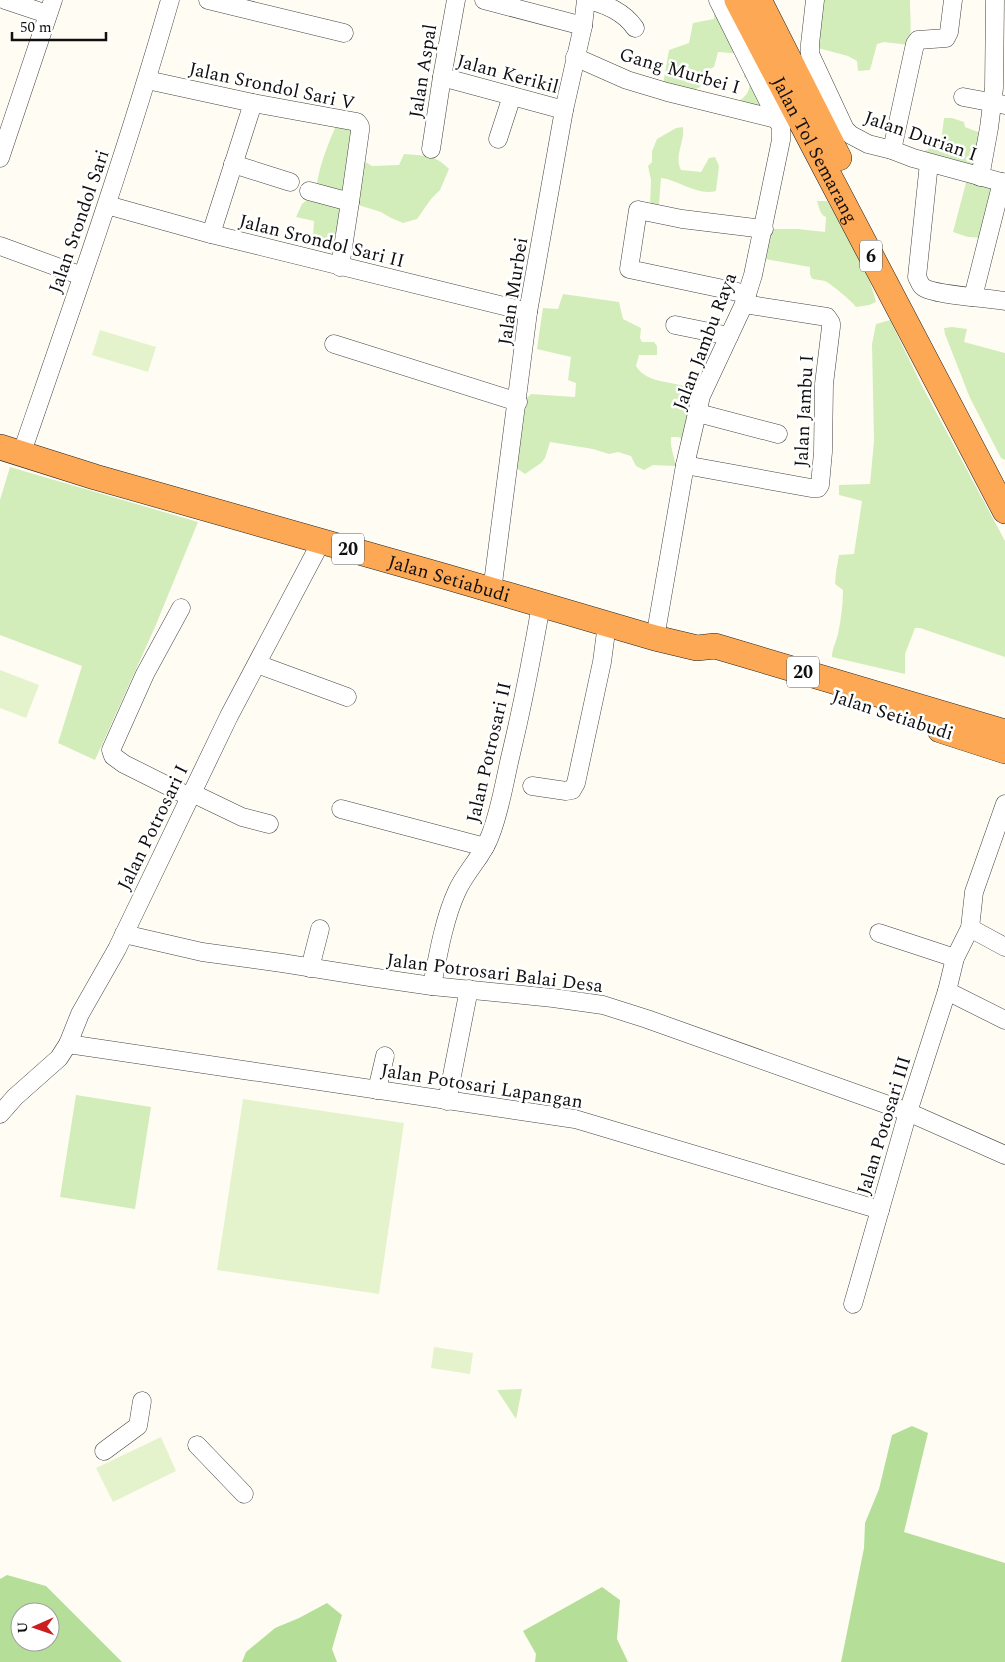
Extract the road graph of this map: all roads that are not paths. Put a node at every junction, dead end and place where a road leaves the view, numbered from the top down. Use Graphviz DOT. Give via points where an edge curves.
graph roads {
  1 [pos="5,0"];
  2 [pos="170,0"];
  3 [pos="208,0"];
  4 [pos="456,0"];
  5 [pos="484,0"];
  6 [pos="588,0"];
  7 [pos="718,0"];
  8 [pos="737,0"];
  9 [pos="758,0"];
  10 [pos="815,0"];
  11 [pos="953,0"];
  12 [pos="995,0"];
  13 [pos="50,7"];
  14 [pos="583,26"];
  15 [pos="635,28"];
  16 [pos="344,33"];
  17 [pos="575,57"];
  18 [pos="442,78"];
  19 [pos="147,80"];
  20 [pos="512,96"];
  21 [pos="963,97"];
  22 [pos="253,103"];
  23 [pos="998,104"];
  24 [pos="564,110"];
  25 [pos="776,119"];
  26 [pos="498,139"];
  27 [pos="431,149"];
  28 [pos="892,150"];
  29 [pos="0,158"];
  30 [pos="929,163"];
  31 [pos="233,164"];
  32 [pos="980,177"];
  33 [pos="290,182"];
  34 [pos="1004,183"];
  35 [pos="309,191"];
  36 [pos="350,202"];
  37 [pos="107,205"];
  38 [pos="764,229"];
  39 [pos="211,234"];
  40 [pos="0,246"];
  41 [pos="340,267"];
  42 [pos="82,276"];
  43 [pos="973,297"];
  44 [pos="745,299"];
  45 [pos="1005,301"];
  46 [pos="528,312"];
  47 [pos="675,325"];
  48 [pos="729,336"];
  49 [pos="334,344"];
  50 [pos="518,402"];
  51 [pos="698,412"];
  52 [pos="778,434"];
  53 [pos="10,451"];
  54 [pos="685,466"];
  55 [pos="1005,477"];
  56 [pos="1005,511"];
  57 [pos="321,542"];
  58 [pos="492,591"];
  59 [pos="541,605"];
  60 [pos="182,608"];
  61 [pos="607,624"];
  62 [pos="655,638"];
  63 [pos="697,648"];
  64 [pos="257,664"];
  65 [pos="347,697"];
  66 [pos="1005,732"];
  67 [pos="1005,751"];
  68 [pos="532,786"];
  69 [pos="191,794"];
  70 [pos="1005,804"];
  71 [pos="341,809"];
  72 [pos="269,824"];
  73 [pos="486,847"];
  74 [pos="970,928"];
  75 [pos="320,929"];
  76 [pos="879,933"];
  77 [pos="124,934"];
  78 [pos="1005,947"];
  79 [pos="955,958"];
  80 [pos="310,968"];
  81 [pos="432,986"];
  82 [pos="469,989"];
  83 [pos="947,991"];
  84 [pos="1005,1020"];
  85 [pos="68,1044"];
  86 [pos="385,1056"];
  87 [pos="377,1090"];
  88 [pos="447,1100"];
  89 [pos="908,1112"];
  90 [pos="0,1114"];
  91 [pos="1005,1155"];
  92 [pos="880,1210"];
  93 [pos="853,1304"];
  94 [pos="142,1401"];
  95 [pos="197,1445"];
  96 [pos="104,1451"];
  97 [pos="244,1494"];
  1 -- 13 [label="street"];
  2 -- 19 [label="street, Jalan Srondol Sari"];
  3 -- 16 [label="street"];
  4 -- 18 [label="street, Jalan Aspal"];
  5 -- 14 [label="street"];
  6 -- 14 [label="street, Jalan Murbei"];
  6 -- 15 [label="street" via="618,12"];
  7 -- 25 [label="street, Jalan Jambu Raya"];
  8 -- 56 [label="highway, Jalan Tol Semarang / 6"];
  9 -- 55 [label="highway, Jalan Tol Semarang / 6" via="954,384"];
  10 -- 28 [label="street, Jalan Durian I" via="810,44 812,59 846,129 868,144"];
  11 -- 28 [label="street" via="946,38 918,40 914,44"];
  12 -- 23 [label="street"];
  13 -- 29 [label="street"];
  14 -- 17 [label="street, Jalan Murbei"];
  17 -- 24 [label="street, Jalan Murbei"];
  17 -- 25 [label="street, Gang Murbei I" via="659,90"];
  18 -- 20 [label="street, Jalan Kerikil"];
  18 -- 27 [label="street, Jalan Aspal"];
  19 -- 22 [label="street, Jalan Srondol Sari V"];
  19 -- 37 [label="street, Jalan Srondol Sari"];
  20 -- 24 [label="street, Jalan Kerikil"];
  20 -- 26 [label="street"];
  21 -- 23 [label="street"];
  22 -- 31 [label="street"];
  22 -- 36 [label="street, Jalan Srondol Sari V" via="359,124"];
  23 -- 32 [label="street" via="989,128"];
  24 -- 46 [label="street, Jalan Murbei"];
  25 -- 38 [label="street, Jalan Jambu Raya" via="781,127 781,140"];
  28 -- 30 [label="street, Jalan Durian I"];
  30 -- 32 [label="street, Jalan Durian I"];
  30 -- 43 [label="street" via="917,277 923,287 931,290"];
  31 -- 33 [label="street"];
  31 -- 39 [label="street"];
  32 -- 34 [label="street, Jalan Durian I"];
  34 -- 43 [label="street, Jalan Durian I"];
  35 -- 36 [label="street"];
  36 -- 41 [label="street"];
  37 -- 39 [label="street, Jalan Srondol Sari II"];
  37 -- 42 [label="street, Jalan Srondol Sari"];
  38 -- 44 [label="street, Jalan Jambu Raya"];
  38 -- 44 [label="street" via="638,210 629,269"];
  39 -- 41 [label="street, Jalan Srondol Sari II"];
  40 -- 42 [label="street"];
  41 -- 46 [label="street, Jalan Srondol Sari II"];
  42 -- 53 [label="street, Jalan Srondol Sari"];
  43 -- 45 [label="street"];
  44 -- 48 [label="street, Jalan Jambu Raya"];
  44 -- 54 [label="street, Jalan Jambu I" via="829,319 820,485 811,488"];
  46 -- 50 [label="street, Jalan Murbei"];
  47 -- 48 [label="street"];
  48 -- 51 [label="street, Jalan Jambu Raya" via="707,382"];
  49 -- 50 [label="street"];
  50 -- 58 [label="street, Jalan Murbei"];
  51 -- 52 [label="street"];
  51 -- 54 [label="street, Jalan Jambu Raya"];
  53 -- 57 [label="highway, Jalan Setiabudi / 20"];
  54 -- 62 [label="street, Jalan Jambu Raya"];
  57 -- 58 [label="highway, Jalan Setiabudi / 20"];
  57 -- 64 [label="street, Jalan Potrosari I"];
  58 -- 59 [label="highway, Jalan Setiabudi / 20"];
  59 -- 61 [label="highway, Jalan Setiabudi / 20"];
  59 -- 73 [label="street, Jalan Potrosari II" via="518,726 497,816"];
  60 -- 69 [label="street" via="146,674 112,756"];
  61 -- 62 [label="highway, Jalan Setiabudi / 20"];
  61 -- 68 [label="street" via="576,784 566,792"];
  62 -- 63 [label="highway, Jalan Setiabudi / 20"];
  63 -- 66 [label="highway, Jalan Setiabudi / 20" via="715,646"];
  63 -- 67 [label="highway, Jalan Setiabudi / 20" via="715,660"];
  64 -- 65 [label="street"];
  64 -- 69 [label="street, Jalan Potrosari I"];
  69 -- 72 [label="street" via="242,817"];
  69 -- 77 [label="street, Jalan Potrosari I"];
  70 -- 74 [label="street, Jalan Potosari III" via="974,892"];
  71 -- 73 [label="street"];
  73 -- 81 [label="street, Jalan Potrosari II" via="454,897"];
  74 -- 78 [label="street"];
  74 -- 79 [label="street, Jalan Potosari III"];
  75 -- 80 [label="street"];
  76 -- 79 [label="street"];
  77 -- 80 [label="street, Jalan Potrosari Balai Desa" via="202,952"];
  77 -- 85 [label="street, Jalan Potrosari I" via="80,1014"];
  79 -- 83 [label="street, Jalan Potosari III"];
  80 -- 81 [label="street, Jalan Potrosari Balai Desa"];
  81 -- 82 [label="street, Jalan Potrosari Balai Desa"];
  82 -- 88 [label="street"];
  82 -- 89 [label="street, Jalan Potrosari Balai Desa" via="603,1005"];
  83 -- 84 [label="street"];
  83 -- 89 [label="street, Jalan Potosari III"];
  85 -- 87 [label="street, Jalan Potosari Lapangan"];
  85 -- 90 [label="street, Jalan Potrosari I" via="59,1058"];
  86 -- 87 [label="street"];
  87 -- 88 [label="street, Jalan Potosari Lapangan"];
  88 -- 92 [label="street, Jalan Potosari Lapangan" via="575,1119"];
  89 -- 91 [label="street, Jalan Potrosari Balai Desa"];
  89 -- 92 [label="street, Jalan Potosari III"];
  92 -- 93 [label="street, Jalan Potosari III"];
  94 -- 96 [label="street" via="138,1426"];
  95 -- 97 [label="street"];
}
